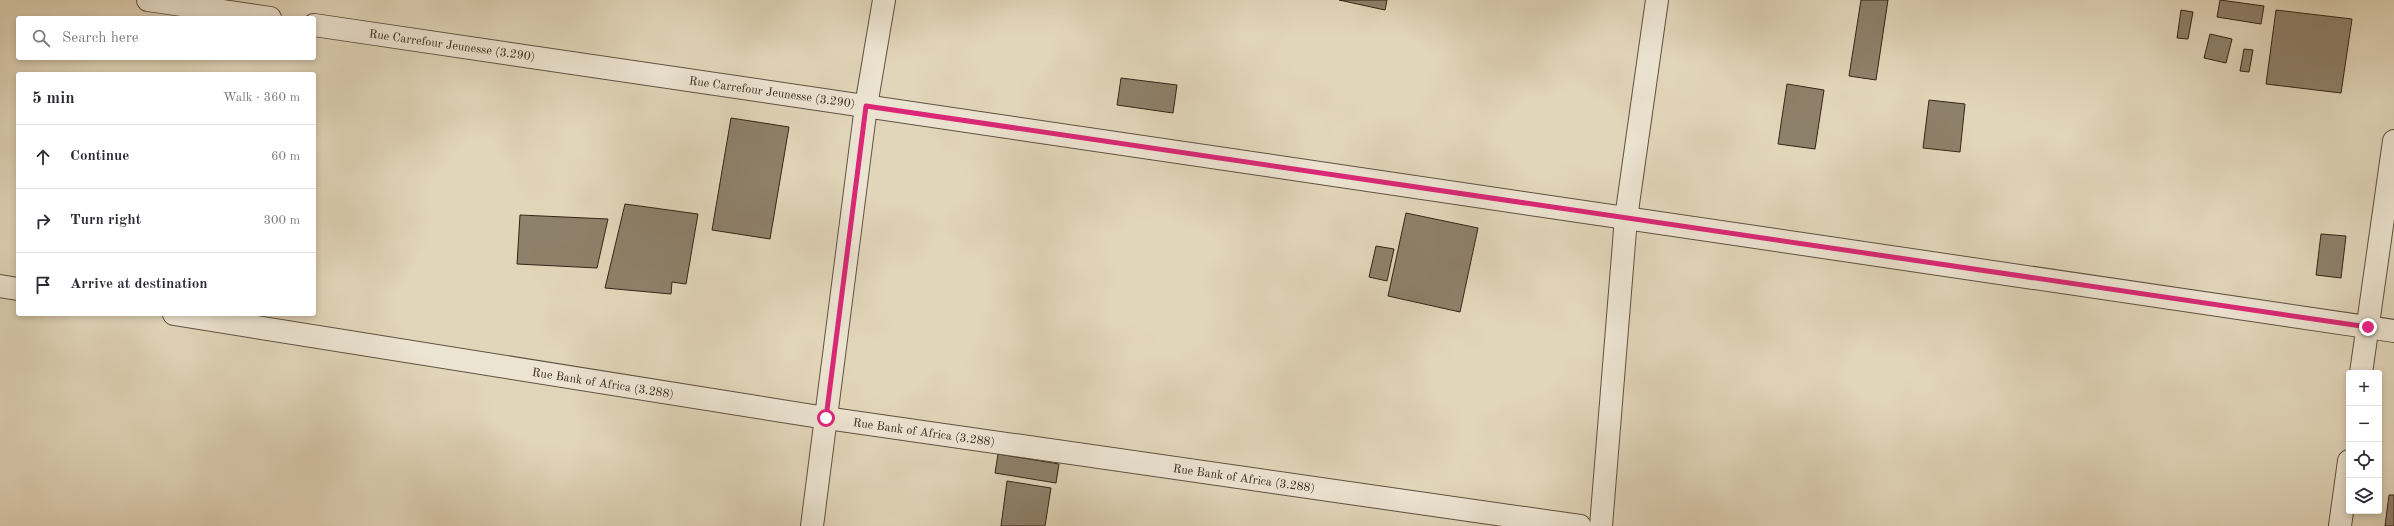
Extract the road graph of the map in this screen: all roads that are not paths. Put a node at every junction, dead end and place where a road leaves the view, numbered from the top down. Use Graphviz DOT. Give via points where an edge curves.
graph roads {
  1 [pos="148,0"];
  2 [pos="884,0"];
  3 [pos="1657,0"];
  4 [pos="256,16"];
  5 [pos="316,24"];
  6 [pos="866,106"];
  7 [pos="2394,141"];
  8 [pos="1626,218"];
  9 [pos="0,286"];
  10 [pos="16,289"];
  11 [pos="187,316"];
  12 [pos="2368,327"];
  13 [pos="2394,331"];
  14 [pos="2361,370"];
  15 [pos="826,418"];
  16 [pos="2347,478"];
  17 [pos="812,526"];
  18 [pos="1580,526"];
  19 [pos="1601,526"];
  20 [pos="2340,526"];
  1 -- 4 [label="street"];
  2 -- 6 [label="street"];
  3 -- 8 [label="street"];
  5 -- 6 [label="street, Rue Carrefour Jeunesse (3.290)"];
  6 -- 8 [label="street, Rue Carrefour Jeunesse (3.290)"];
  6 -- 15 [label="street"];
  7 -- 12 [label="street"];
  8 -- 12 [label="street, Rue Carrefour Jeunesse (3.290)"];
  8 -- 19 [label="street"];
  9 -- 10 [label="street"];
  11 -- 15 [label="street, Rue Bank of Africa (3.288)"];
  12 -- 13 [label="street, Rue Carrefour Jeunesse (3.290)"];
  12 -- 14 [label="street"];
  15 -- 17 [label="street"];
  15 -- 18 [label="street, Rue Bank of Africa (3.288)"];
  16 -- 20 [label="street"];
}
